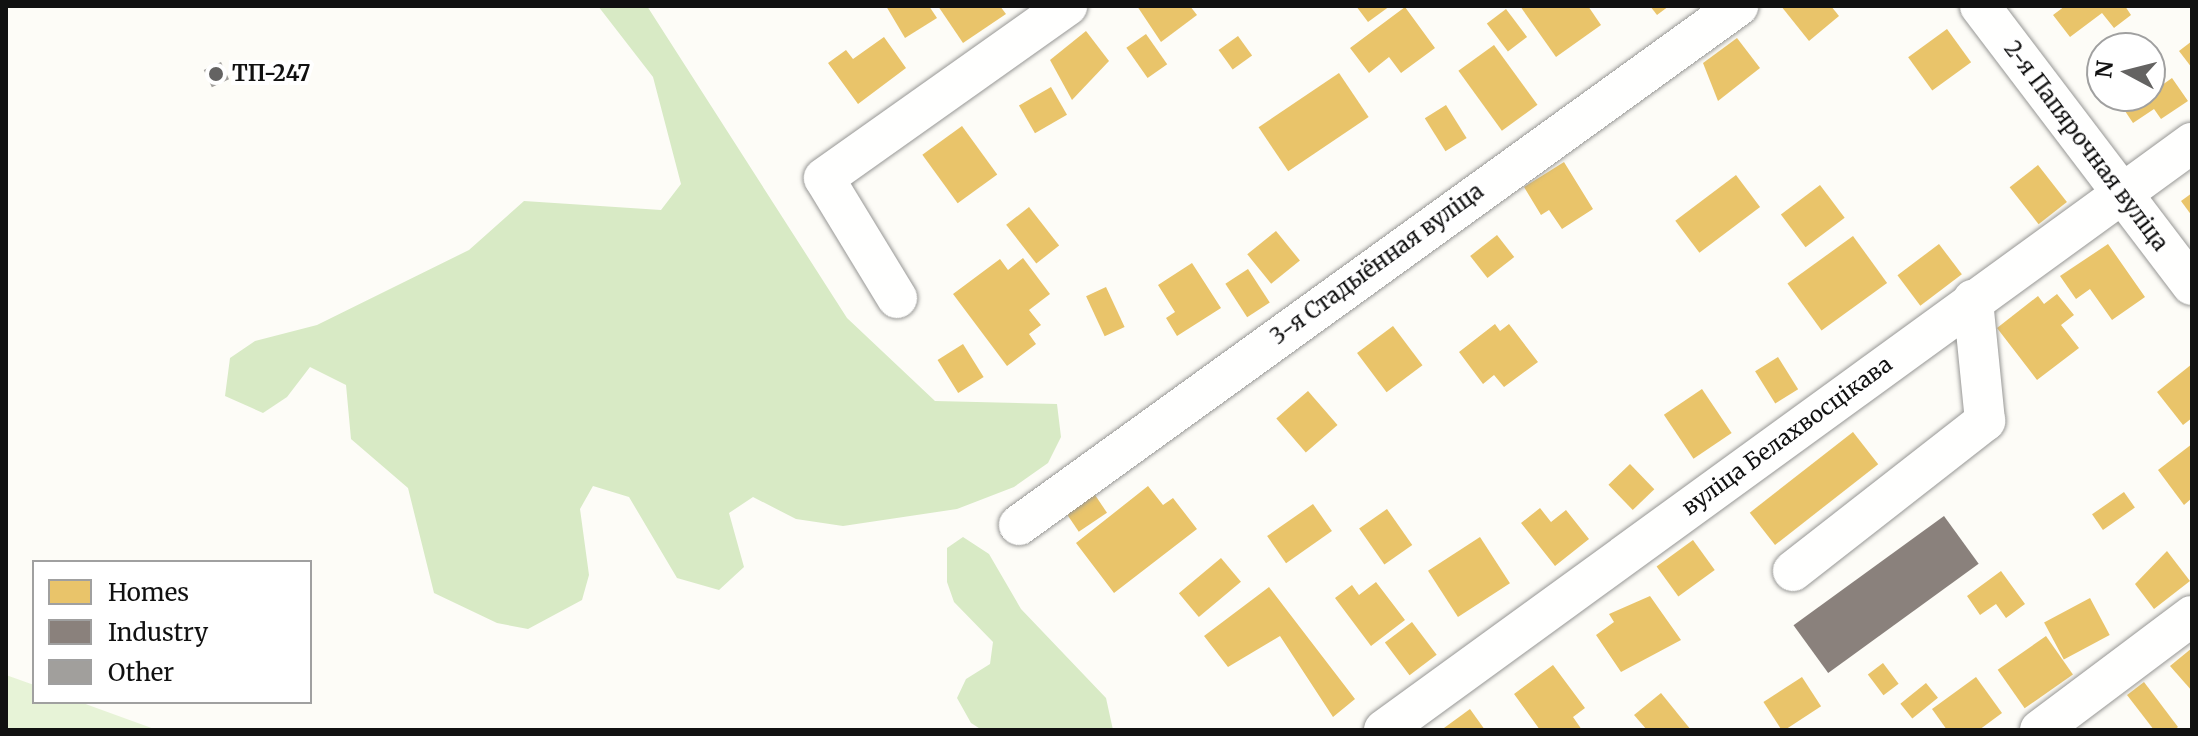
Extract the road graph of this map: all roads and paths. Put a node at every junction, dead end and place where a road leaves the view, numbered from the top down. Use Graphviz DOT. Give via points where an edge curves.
graph roads {
  1 [pos="1067,6"];
  2 [pos="1738,6"];
  3 [pos="1980,6"];
  4 [pos="2192,143"];
  5 [pos="2123,195"];
  6 [pos="2192,285"];
  7 [pos="897,298"];
  8 [pos="1973,300"];
  9 [pos="1019,525"];
  10 [pos="1793,571"];
  11 [pos="2192,616"];
  12 [pos="1384,730"];
  13 [pos="2040,730"];
  1 -- 7 [label="street" via="824,178"];
  2 -- 9 [label="street, 3-я Стадыённая вуліца"];
  3 -- 5 [label="street, 2-я Папярочная вуліца"];
  4 -- 5 [label="street, вуліца Белахвосцікава"];
  5 -- 6 [label="street, 2-я Папярочная вуліца"];
  5 -- 8 [label="street, вуліца Белахвосцікава"];
  8 -- 10 [label="street" via="1985,421"];
  8 -- 12 [label="street, вуліца Белахвосцікава"];
  11 -- 13 [label="street"];
}
